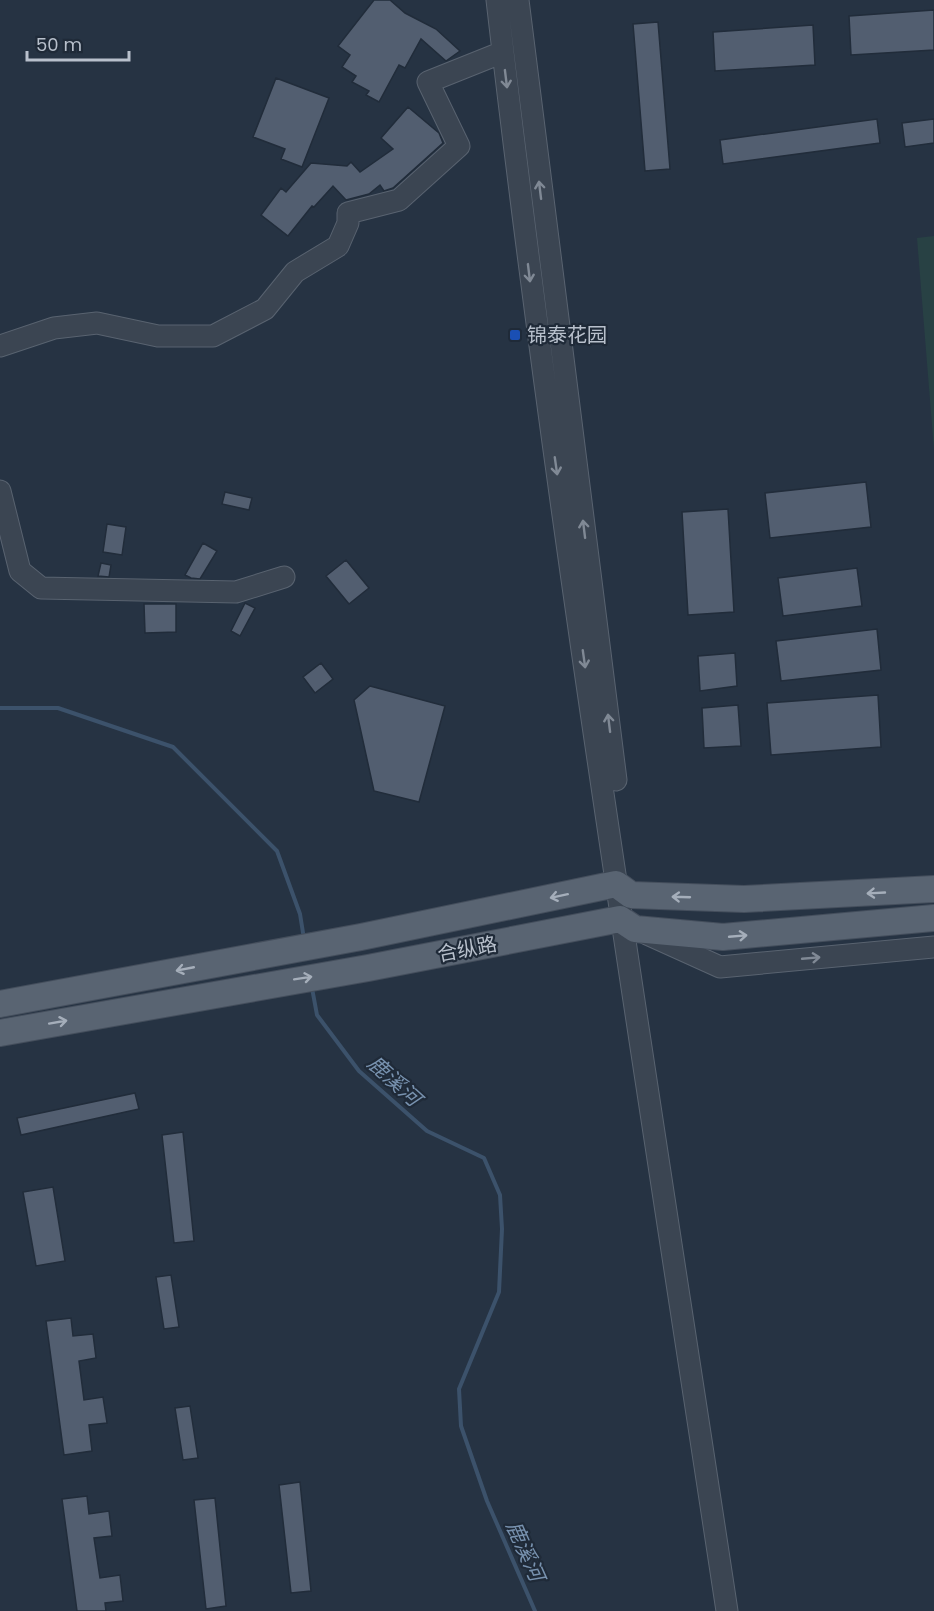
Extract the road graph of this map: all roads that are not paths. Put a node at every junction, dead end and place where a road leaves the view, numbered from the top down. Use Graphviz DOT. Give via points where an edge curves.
graph roads {
  1 [pos="497,0"];
  2 [pos="518,0"];
  3 [pos="503,52"];
  4 [pos="0,346"];
  5 [pos="0,491"];
  6 [pos="284,577"];
  7 [pos="624,889"];
  8 [pos="934,889"];
  9 [pos="934,918"];
  10 [pos="627,924"];
  11 [pos="934,947"];
  12 [pos="0,1004"];
  13 [pos="0,1033"];
  14 [pos="727,1611"];
  15 [pos="742,1611"];
  1 -- 3 [label="street"];
  7 -- 2 [label="street, one-way"];
  3 -- 4 [label="street" via="428,82 459,146 399,200 348,213 338,246 295,272 265,309 213,336 158,336 97,323 54,328"];
  3 -- 7 [label="street, one-way" via="529,277"];
  5 -- 6 [label="street" via="20,571 41,588 236,592"];
  8 -- 7 [label="main road, one-way" via="744,899"];
  7 -- 10 [label="street"];
  7 -- 12 [label="main road, one-way"];
  10 -- 9 [label="main road, 合纵路, one-way" via="723,937"];
  10 -- 11 [label="street, one-way" via="720,967"];
  13 -- 10 [label="main road, 合纵路, one-way"];
  10 -- 14 [label="street"];
  10 -- 15 [label="street"];
}
